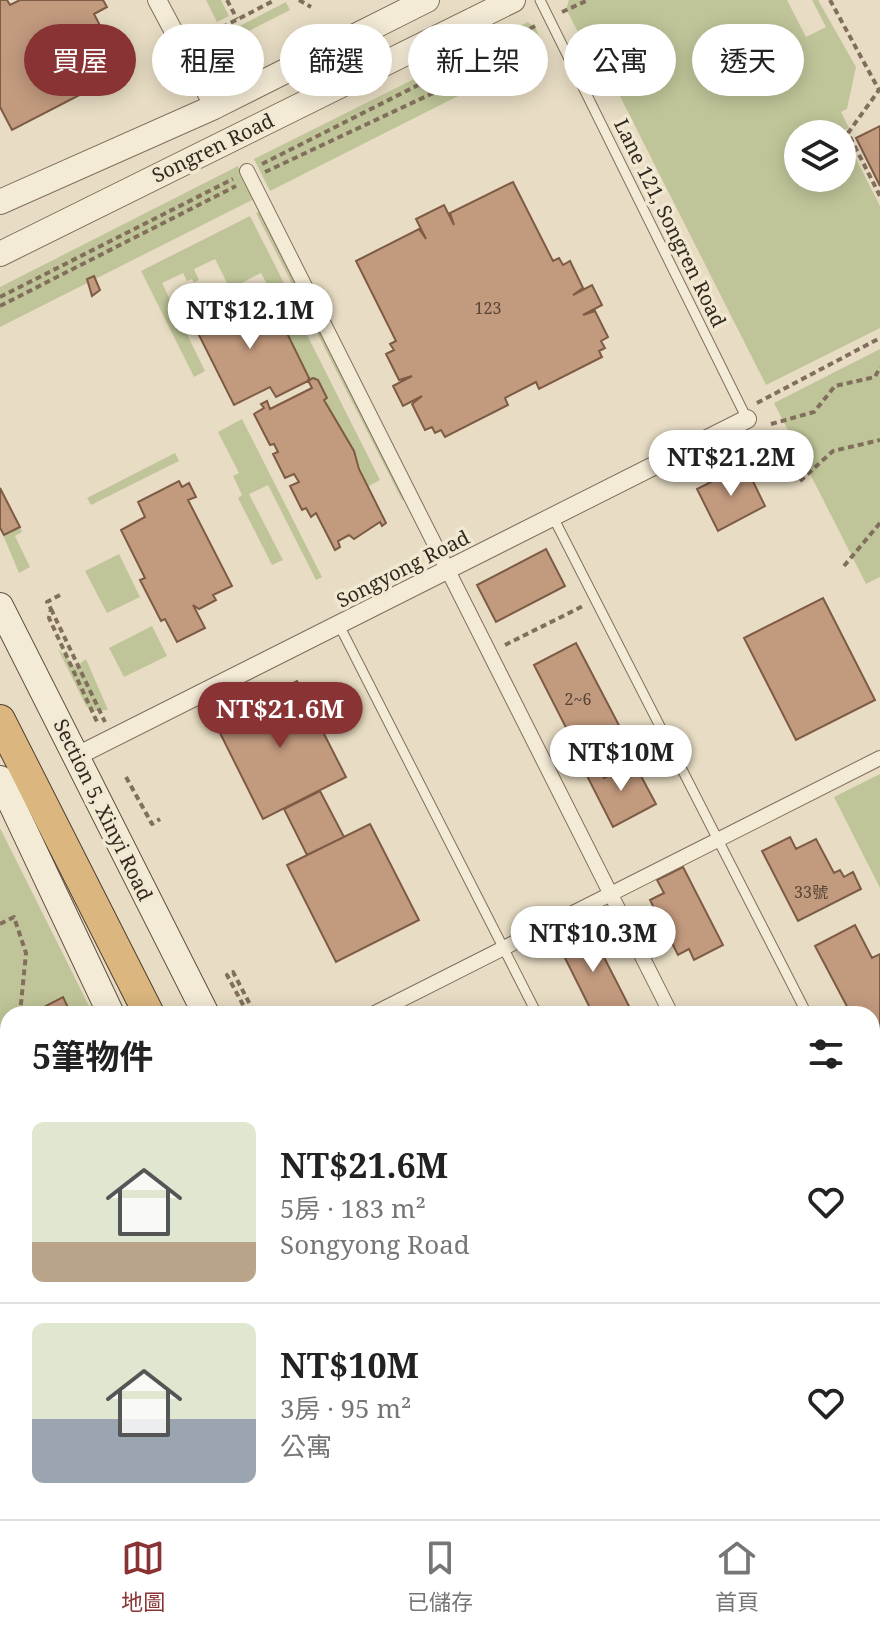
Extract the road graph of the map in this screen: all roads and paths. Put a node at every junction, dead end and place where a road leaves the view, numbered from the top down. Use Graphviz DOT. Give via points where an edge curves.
graph roads {
  1 [pos="157,0"];
  2 [pos="227,0"];
  3 [pos="275,0"];
  4 [pos="299,0"];
  5 [pos="427,0"];
  6 [pos="513,0"];
  7 [pos="540,0"];
  8 [pos="588,0"];
  9 [pos="830,0"];
  10 [pos="267,2"];
  11 [pos="311,7"];
  12 [pos="237,19"];
  13 [pos="549,19"];
  14 [pos="228,24"];
  15 [pos="214,107"];
  16 [pos="247,171"];
  17 [pos="880,196"];
  18 [pos="0,202"];
  19 [pos="0,254"];
  20 [pos="0,297"];
  21 [pos="880,338"];
  22 [pos="880,367"];
  23 [pos="747,419"];
  24 [pos="771,424"];
  25 [pos="880,440"];
  26 [pos="800,481"];
  27 [pos="553,517"];
  28 [pos="880,523"];
  29 [pos="844,566"];
  30 [pos="447,571"];
  31 [pos="60,595"];
  32 [pos="596,599"];
  33 [pos="0,606"];
  34 [pos="51,609"];
  35 [pos="339,625"];
  36 [pos="489,653"];
  37 [pos="0,720"];
  38 [pos="108,727"];
  39 [pos="101,730"];
  40 [pos="77,756"];
  41 [pos="880,758"];
  42 [pos="126,777"];
  43 [pos="0,779"];
  44 [pos="160,819"];
  45 [pos="719,840"];
  46 [pos="611,895"];
  47 [pos="0,924"];
  48 [pos="505,949"];
  49 [pos="21,1006"];
  50 [pos="107,1006"];
  51 [pos="145,1006"];
  52 [pos="202,1006"];
  53 [pos="244,1006"];
  54 [pos="251,1006"];
  55 [pos="389,1006"];
  56 [pos="533,1006"];
  57 [pos="667,1006"];
  58 [pos="803,1006"];
  1 -- 15 [label="street"];
  2 -- 12 [label="path"];
  3 -- 10 [label="path"];
  4 -- 11 [label="path"];
  5 -- 15 [label="street, Songren Road"];
  6 -- 19 [label="street, Songren Road"];
  7 -- 13 [label="lane, Lane 121, Songren Road"];
  8 -- 13 [label="path"];
  9 -- 17 [label="path" via="879,90 848,133"];
  10 -- 12 [label="path"];
  12 -- 14 [label="path"];
  13 -- 16 [label="path"];
  13 -- 23 [label="lane, Lane 121, Songren Road"];
  15 -- 18 [label="street, Songren Road"];
  16 -- 20 [label="path"];
  16 -- 30 [label="street"];
  21 -- 23 [label="path" via="759,400"];
  22 -- 24 [label="path" via="875,377 835,386 814,412"];
  23 -- 27 [label="street, Songyong Road"];
  25 -- 26 [label="path" via="833,451"];
  27 -- 30 [label="street, Songyong Road"];
  27 -- 32 [label="lane"];
  28 -- 29 [label="path"];
  30 -- 35 [label="street, Songyong Road"];
  30 -- 36 [label="street"];
  31 -- 34 [label="path" via="47,602"];
  32 -- 36 [label="path"];
  32 -- 45 [label="lane"];
  33 -- 40 [label="main road, Section 5, Xinyi Road"];
  34 -- 38 [label="path"];
  34 -- 39 [label="path" via="49,618"];
  35 -- 40 [label="street, Songyong Road"];
  35 -- 48 [label="lane"];
  36 -- 46 [label="street"];
  37 -- 51 [label="highway"];
  40 -- 52 [label="main road, Section 5, Xinyi Road"];
  41 -- 45 [label="street"];
  42 -- 44 [label="path" via="152,824"];
  43 -- 50 [label="main road"];
  45 -- 46 [label="street"];
  45 -- 58 [label="lane"];
  46 -- 48 [label="street"];
  46 -- 57 [label="street"];
  47 -- 49 [label="path" via="14,917 26,953"];
  48 -- 55 [label="street"];
  48 -- 56 [label="lane"];
  53 -- 54 [label="path" via="227,975 233,972"];
}
